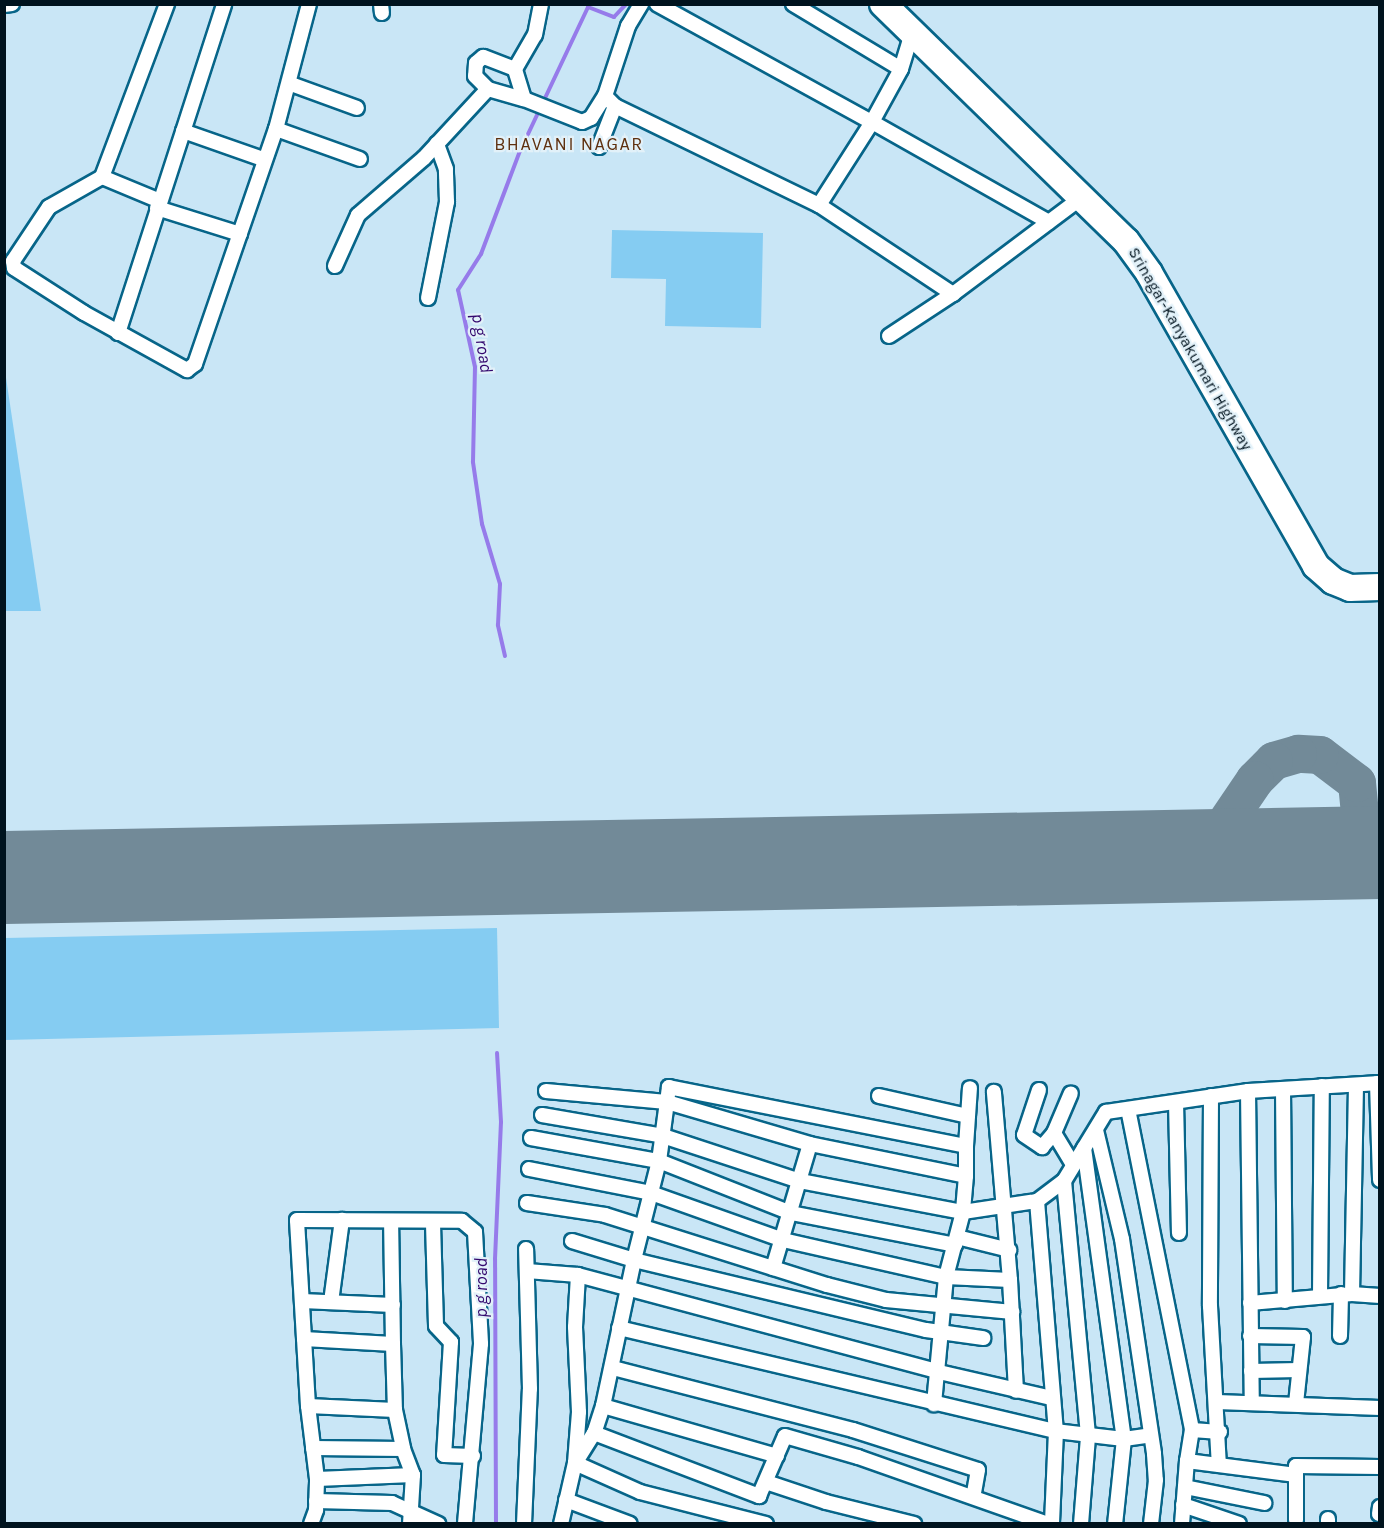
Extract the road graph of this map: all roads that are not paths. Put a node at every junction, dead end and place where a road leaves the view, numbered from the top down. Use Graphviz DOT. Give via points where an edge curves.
graph roads {
  1 [pos="12,4"];
  2 [pos="167,4"];
  3 [pos="224,4"];
  4 [pos="309,4"];
  5 [pos="541,4"];
  6 [pos="641,4"];
  7 [pos="657,4"];
  8 [pos="793,4"];
  9 [pos="883,4"];
  10 [pos="905,4"];
  11 [pos="4,5"];
  12 [pos="912,33"];
  13 [pos="515,69"];
  14 [pos="901,69"];
  15 [pos="291,84"];
  16 [pos="488,89"];
  17 [pos="524,99"];
  18 [pos="610,101"];
  19 [pos="357,108"];
  20 [pos="872,122"];
  21 [pos="276,129"];
  22 [pos="183,131"];
  23 [pos="437,144"];
  24 [pos="599,147"];
  25 [pos="263,159"];
  26 [pos="360,159"];
  27 [pos="102,177"];
  28 [pos="1082,197"];
  29 [pos="159,204"];
  30 [pos="819,205"];
  31 [pos="1049,222"];
  32 [pos="240,234"];
  33 [pos="335,266"];
  34 [pos="953,294"];
  35 [pos="428,298"];
  36 [pos="118,333"];
  37 [pos="889,336"];
  38 [pos="1380,569"];
  39 [pos="1380,587"];
  40 [pos="1378,1083"];
  41 [pos="1322,1086"];
  42 [pos="1356,1086"];
  43 [pos="970,1088"];
  44 [pos="1283,1089"];
  45 [pos="1039,1090"];
  46 [pos="546,1091"];
  47 [pos="1248,1091"];
  48 [pos="994,1092"];
  49 [pos="1071,1093"];
  50 [pos="879,1096"];
  51 [pos="1211,1096"];
  52 [pos="667,1102"];
  53 [pos="1176,1102"];
  54 [pos="1128,1109"];
  55 [pos="542,1115"];
  56 [pos="968,1116"];
  57 [pos="1096,1130"];
  58 [pos="1054,1133"];
  59 [pos="663,1136"];
  60 [pos="531,1138"];
  61 [pos="810,1144"];
  62 [pos="966,1146"];
  63 [pos="1084,1148"];
  64 [pos="658,1161"];
  65 [pos="1073,1165"];
  66 [pos="529,1169"];
  67 [pos="966,1176"];
  68 [pos="1064,1180"];
  69 [pos="1380,1180"];
  70 [pos="800,1181"];
  71 [pos="651,1193"];
  72 [pos="1037,1202"];
  73 [pos="527,1203"];
  74 [pos="1006,1207"];
  75 [pos="963,1212"];
  76 [pos="791,1213"];
  77 [pos="342,1220"];
  78 [pos="391,1221"];
  79 [pos="433,1224"];
  80 [pos="641,1225"];
  81 [pos="1179,1233"];
  82 [pos="957,1237"];
  83 [pos="783,1240"];
  84 [pos="572,1241"];
  85 [pos="526,1249"];
  86 [pos="1009,1250"];
  87 [pos="634,1260"];
  88 [pos="773,1268"];
  89 [pos="526,1271"];
  90 [pos="578,1275"];
  91 [pos="946,1277"];
  92 [pos="1010,1280"];
  93 [pos="627,1288"];
  94 [pos="1347,1294"];
  95 [pos="1320,1296"];
  96 [pos="1380,1296"];
  97 [pos="302,1301"];
  98 [pos="331,1302"];
  99 [pos="1285,1302"];
  100 [pos="1250,1303"];
  101 [pos="393,1305"];
  102 [pos="945,1306"];
  103 [pos="1012,1312"];
  104 [pos="619,1328"];
  105 [pos="942,1332"];
  106 [pos="1250,1336"];
  107 [pos="1340,1336"];
  108 [pos="983,1338"];
  109 [pos="304,1339"];
  110 [pos="393,1344"];
  111 [pos="613,1368"];
  112 [pos="1299,1370"];
  113 [pos="1251,1371"];
  114 [pos="939,1372"];
  115 [pos="1016,1391"];
  116 [pos="1052,1398"];
  117 [pos="1217,1402"];
  118 [pos="1252,1403"];
  119 [pos="934,1404"];
  120 [pos="1296,1404"];
  121 [pos="308,1406"];
  122 [pos="603,1406"];
  123 [pos="1380,1408"];
  124 [pos="396,1410"];
  125 [pos="1192,1430"];
  126 [pos="1056,1431"];
  127 [pos="1220,1432"];
  128 [pos="594,1433"];
  129 [pos="1151,1435"];
  130 [pos="1088,1437"];
  131 [pos="1124,1439"];
  132 [pos="313,1448"];
  133 [pos="403,1449"];
  134 [pos="473,1456"];
  135 [pos="777,1456"];
  136 [pos="1187,1461"];
  137 [pos="575,1463"];
  138 [pos="1219,1465"];
  139 [pos="1380,1467"];
  140 [pos="413,1475"];
  141 [pos="1296,1475"];
  142 [pos="317,1479"];
  143 [pos="766,1482"];
  144 [pos="1185,1487"];
  145 [pos="973,1497"];
  146 [pos="566,1500"];
  147 [pos="316,1501"];
  148 [pos="1263,1503"];
  149 [pos="1183,1505"];
  150 [pos="1380,1508"];
  151 [pos="1379,1514"];
  152 [pos="411,1517"];
  153 [pos="726,1519"];
  154 [pos="1296,1520"];
  155 [pos="311,1524"];
  156 [pos="438,1524"];
  157 [pos="465,1524"];
  158 [pos="524,1524"];
  159 [pos="561,1524"];
  160 [pos="630,1524"];
  161 [pos="766,1524"];
  162 [pos="914,1524"];
  163 [pos="1050,1524"];
  164 [pos="1081,1524"];
  165 [pos="1114,1524"];
  166 [pos="1151,1524"];
  167 [pos="1182,1524"];
  168 [pos="1239,1524"];
  1 -- 11 [label="street"];
  2 -- 27 [label="street"];
  3 -- 22 [label="street"];
  4 -- 15 [label="street"];
  5 -- 13 [label="street" via="535,35"];
  6 -- 18 [label="street" via="628,26"];
  7 -- 20 [label="street"];
  8 -- 14 [label="street"];
  9 -- 12 [label="highway, Srinagar-Kanyakumari Highway"];
  10 -- 38 [label="highway, Srinagar-Kanyakumari Highway" via="1138,231 1328,556 1353,571"];
  12 -- 14 [label="street"];
  12 -- 28 [label="highway, Srinagar-Kanyakumari Highway"];
  13 -- 16 [label="street" via="496,58 483,57 477,63 475,76"];
  13 -- 17 [label="street"];
  14 -- 20 [label="street"];
  15 -- 19 [label="street"];
  15 -- 21 [label="street"];
  16 -- 17 [label="street"];
  16 -- 23 [label="street"];
  17 -- 18 [label="street" via="582,122"];
  18 -- 24 [label="street"];
  18 -- 30 [label="street"];
  20 -- 30 [label="street"];
  20 -- 31 [label="street"];
  21 -- 25 [label="street"];
  21 -- 26 [label="street"];
  22 -- 25 [label="street"];
  22 -- 29 [label="street"];
  23 -- 33 [label="street" via="358,215"];
  23 -- 35 [label="street" via="446,169 447,202"];
  25 -- 32 [label="street"];
  27 -- 29 [label="street"];
  27 -- 36 [label="street" via="49,207 13,261 14,268"];
  28 -- 31 [label="street"];
  28 -- 39 [label="highway, Srinagar-Kanyakumari Highway" via="1126,241 1149,273 1316,566 1333,581 1350,588"];
  29 -- 32 [label="street"];
  29 -- 36 [label="street"];
  30 -- 34 [label="street"];
  31 -- 34 [label="street"];
  32 -- 36 [label="street" via="195,364 187,370"];
  34 -- 37 [label="street"];
  40 -- 42 [label="street"];
  40 -- 69 [label="street"];
  41 -- 42 [label="street"];
  41 -- 44 [label="street"];
  41 -- 95 [label="street"];
  42 -- 94 [label="street"];
  43 -- 56 [label="street"];
  44 -- 47 [label="street"];
  44 -- 99 [label="street"];
  45 -- 58 [label="street" via="1024,1135 1042,1148"];
  46 -- 52 [label="street"];
  47 -- 51 [label="street"];
  47 -- 100 [label="street"];
  48 -- 74 [label="street"];
  49 -- 58 [label="street"];
  50 -- 56 [label="street"];
  51 -- 53 [label="street"];
  51 -- 117 [label="street" via="1210,1306"];
  52 -- 59 [label="street"];
  52 -- 61 [label="street"];
  52 -- 62 [label="street" via="669,1087"];
  53 -- 54 [label="street"];
  53 -- 81 [label="street"];
  54 -- 57 [label="street" via="1106,1112"];
  54 -- 125 [label="street"];
  55 -- 59 [label="street"];
  56 -- 62 [label="street"];
  57 -- 63 [label="street"];
  57 -- 129 [label="street" via="1122,1239"];
  58 -- 65 [label="street"];
  59 -- 64 [label="street"];
  59 -- 70 [label="street"];
  60 -- 64 [label="street"];
  61 -- 67 [label="street"];
  61 -- 70 [label="street"];
  62 -- 67 [label="street"];
  63 -- 65 [label="street"];
  63 -- 131 [label="street"];
  64 -- 71 [label="street"];
  64 -- 76 [label="street"];
  65 -- 68 [label="street"];
  66 -- 71 [label="street"];
  67 -- 75 [label="street"];
  68 -- 72 [label="street"];
  68 -- 130 [label="street"];
  70 -- 75 [label="street"];
  70 -- 76 [label="street"];
  71 -- 80 [label="street"];
  71 -- 83 [label="street"];
  72 -- 74 [label="street"];
  72 -- 116 [label="street"];
  73 -- 80 [label="street"];
  74 -- 75 [label="street"];
  74 -- 86 [label="street"];
  75 -- 82 [label="street"];
  76 -- 82 [label="street" via="955,1245"];
  76 -- 83 [label="street"];
  77 -- 78 [label="street"];
  77 -- 97 [label="street" via="297,1220"];
  77 -- 98 [label="street"];
  78 -- 79 [label="street"];
  78 -- 101 [label="street"];
  79 -- 134 [label="street" via="436,1326 451,1342 444,1455"];
  79 -- 134 [label="street" via="462,1221 475,1232 481,1344"];
  80 -- 87 [label="street"];
  80 -- 88 [label="street"];
  82 -- 86 [label="street"];
  82 -- 91 [label="street"];
  83 -- 88 [label="street"];
  83 -- 91 [label="street"];
  84 -- 87 [label="street"];
  85 -- 89 [label="street"];
  86 -- 92 [label="street"];
  87 -- 93 [label="street"];
  87 -- 105 [label="street"];
  88 -- 102 [label="street" via="886,1300"];
  89 -- 90 [label="street"];
  89 -- 158 [label="street" via="531,1389"];
  90 -- 93 [label="street"];
  90 -- 137 [label="street" via="575,1327 579,1412"];
  91 -- 92 [label="street"];
  91 -- 102 [label="street"];
  92 -- 103 [label="street"];
  93 -- 104 [label="street"];
  93 -- 114 [label="street"];
  94 -- 95 [label="street"];
  94 -- 96 [label="street"];
  94 -- 107 [label="street"];
  95 -- 99 [label="street"];
  97 -- 98 [label="street"];
  97 -- 109 [label="street"];
  98 -- 101 [label="street"];
  99 -- 100 [label="street"];
  100 -- 106 [label="street"];
  101 -- 110 [label="street"];
  102 -- 103 [label="street"];
  102 -- 105 [label="street"];
  103 -- 115 [label="street"];
  104 -- 111 [label="street"];
  104 -- 119 [label="street"];
  105 -- 108 [label="street"];
  105 -- 114 [label="street"];
  106 -- 112 [label="street" via="1303,1337"];
  106 -- 113 [label="street"];
  109 -- 110 [label="street"];
  109 -- 121 [label="street"];
  110 -- 124 [label="street"];
  111 -- 122 [label="street"];
  111 -- 145 [label="street" via="853,1430 978,1470"];
  112 -- 113 [label="street"];
  112 -- 120 [label="street"];
  113 -- 118 [label="street"];
  114 -- 115 [label="street"];
  114 -- 119 [label="street"];
  115 -- 116 [label="street"];
  116 -- 126 [label="street"];
  117 -- 118 [label="street"];
  117 -- 127 [label="street"];
  118 -- 120 [label="street"];
  119 -- 126 [label="street"];
  120 -- 123 [label="street"];
  121 -- 124 [label="street"];
  121 -- 132 [label="street"];
  122 -- 128 [label="street"];
  122 -- 135 [label="street"];
  124 -- 133 [label="street"];
  125 -- 127 [label="street"];
  125 -- 136 [label="street"];
  126 -- 130 [label="street"];
  126 -- 163 [label="street"];
  127 -- 138 [label="street"];
  128 -- 137 [label="street"];
  128 -- 143 [label="street" via="759,1496"];
  129 -- 131 [label="street"];
  129 -- 166 [label="street" via="1156,1480"];
  130 -- 131 [label="street"];
  130 -- 164 [label="street"];
  131 -- 165 [label="street"];
  132 -- 133 [label="street"];
  132 -- 142 [label="street"];
  133 -- 140 [label="street"];
  134 -- 157 [label="street"];
  135 -- 143 [label="street"];
  135 -- 145 [label="street" via="785,1437 858,1457"];
  136 -- 138 [label="street"];
  136 -- 144 [label="street"];
  137 -- 146 [label="street"];
  137 -- 153 [label="street" via="640,1492"];
  138 -- 141 [label="street"];
  139 -- 141 [label="street" via="1296,1466"];
  140 -- 142 [label="street"];
  140 -- 152 [label="street"];
  141 -- 154 [label="street"];
  142 -- 147 [label="street"];
  143 -- 162 [label="street"];
  144 -- 148 [label="street"];
  144 -- 149 [label="street"];
  145 -- 163 [label="street"];
  146 -- 159 [label="street"];
  146 -- 160 [label="street"];
  147 -- 152 [label="street" via="392,1503"];
  147 -- 155 [label="street"];
  149 -- 167 [label="street"];
  149 -- 168 [label="street"];
  150 -- 151 [label="street"];
  152 -- 156 [label="street"];
  153 -- 161 [label="street"];
}
